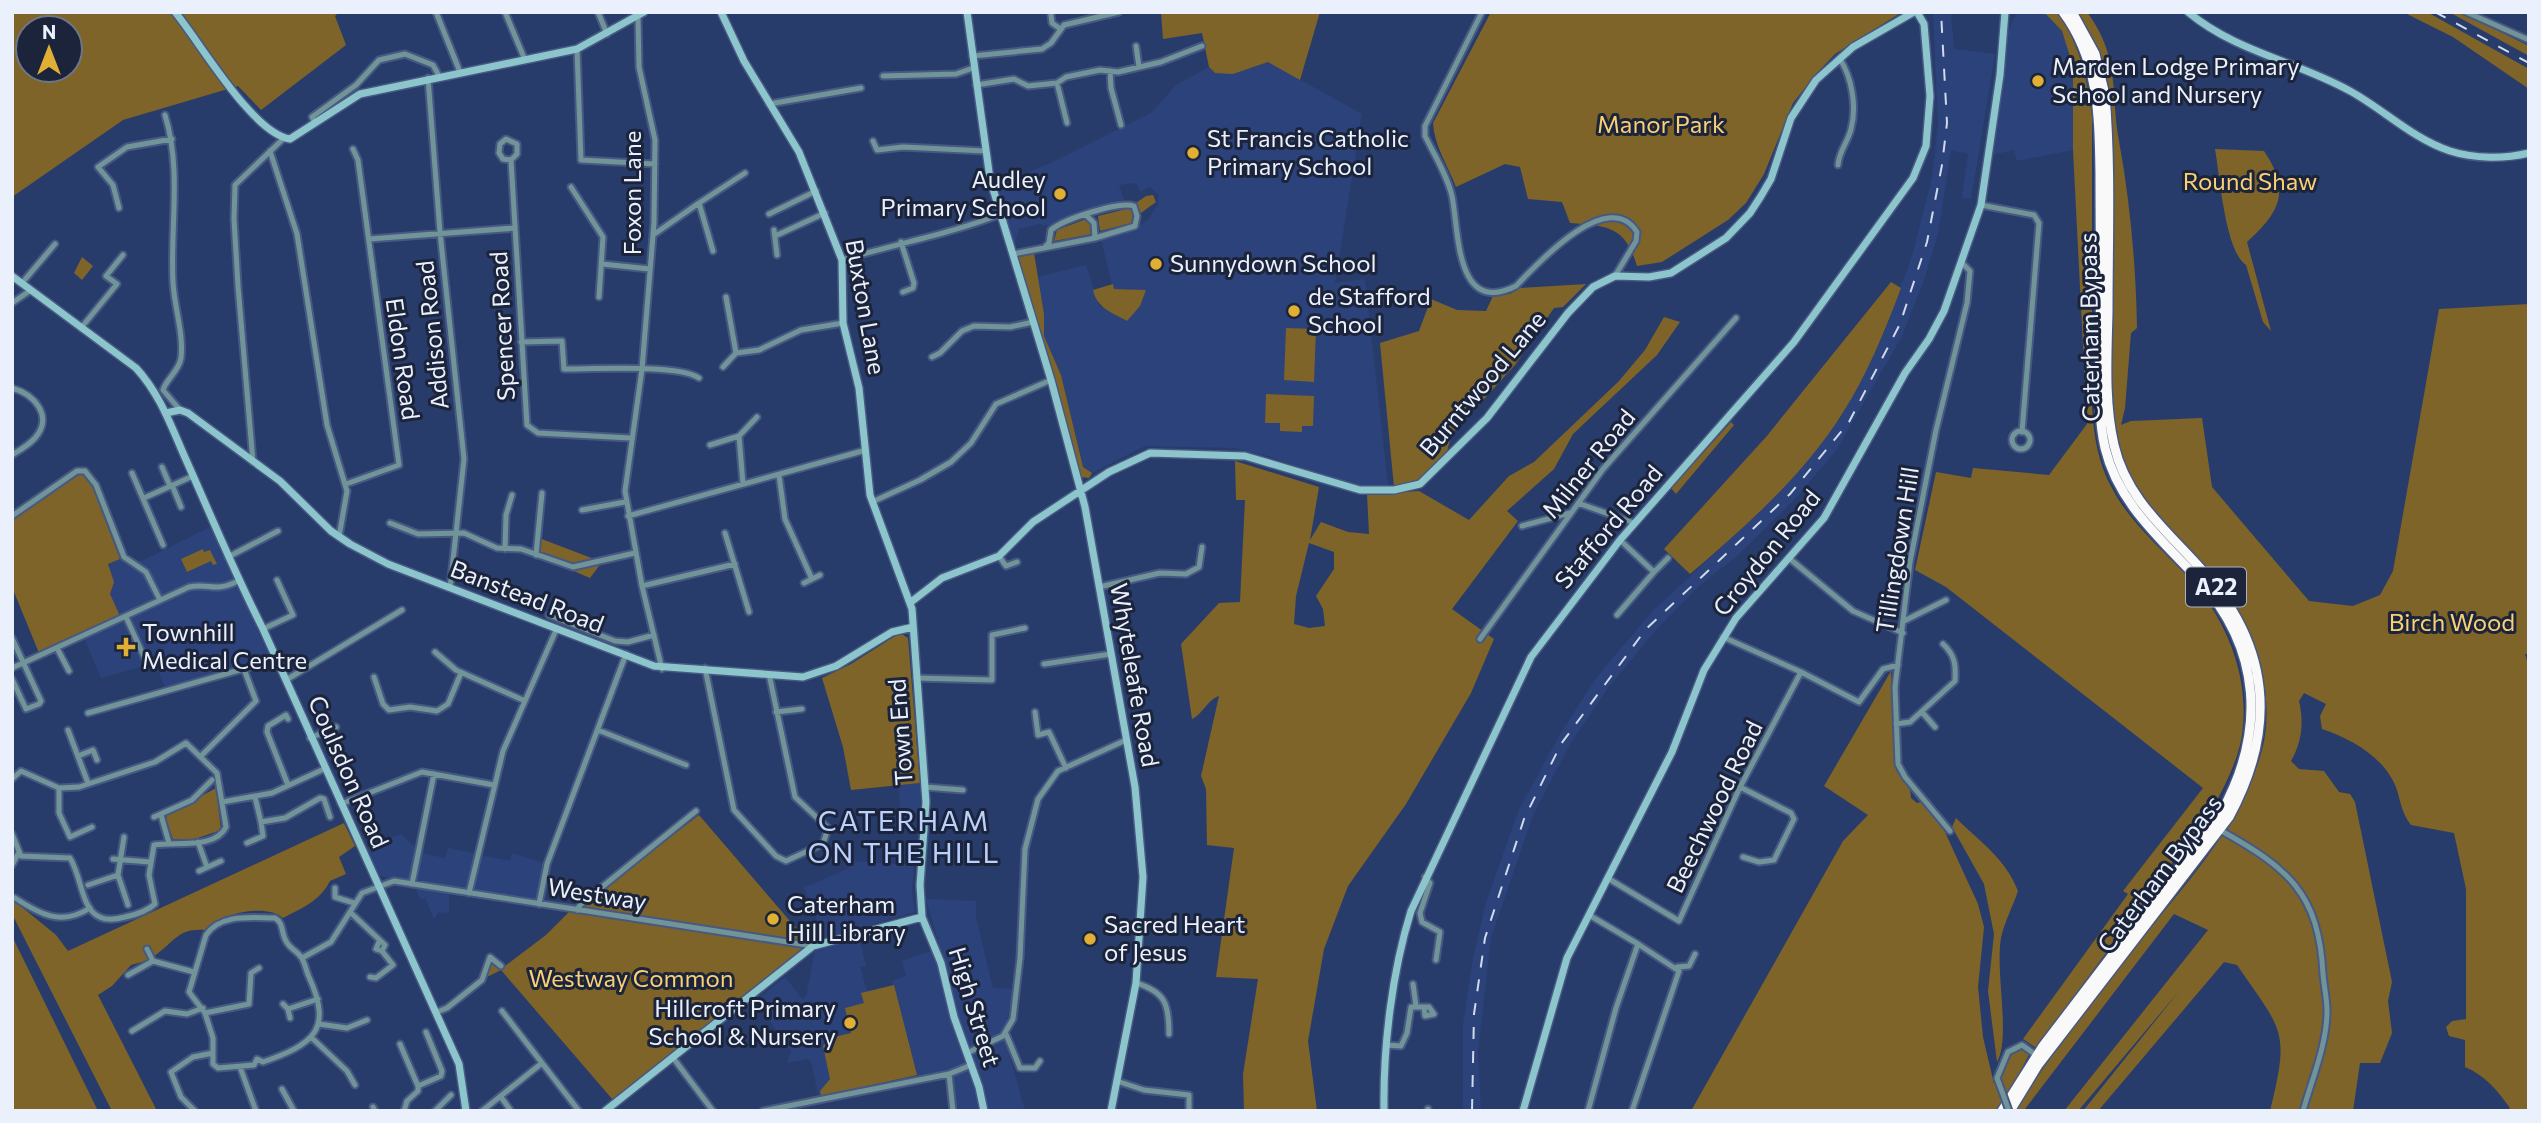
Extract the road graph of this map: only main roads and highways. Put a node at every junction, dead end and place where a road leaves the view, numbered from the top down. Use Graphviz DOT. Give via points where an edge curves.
graph roads {
  1 [pos="2063,12"];
  2 [pos="2072,12"];
  3 [pos="2002,1111"];
  4 [pos="2010,1111"];
  1 -- 3 [label="highway, Caterham Bypass / A22" via="2088,59 2099,110 2099,398 2105,448 2133,510 2211,594 2233,628 2247,667 2252,713 2241,771 2221,813 2036,1055"];
  2 -- 4 [label="highway, Caterham Bypass / A22" via="2095,54 2105,95 2108,399 2117,458 2145,510 2230,606 2248,640 2258,675 2261,719 2257,748 2241,795 2220,830 2038,1065"];
}
